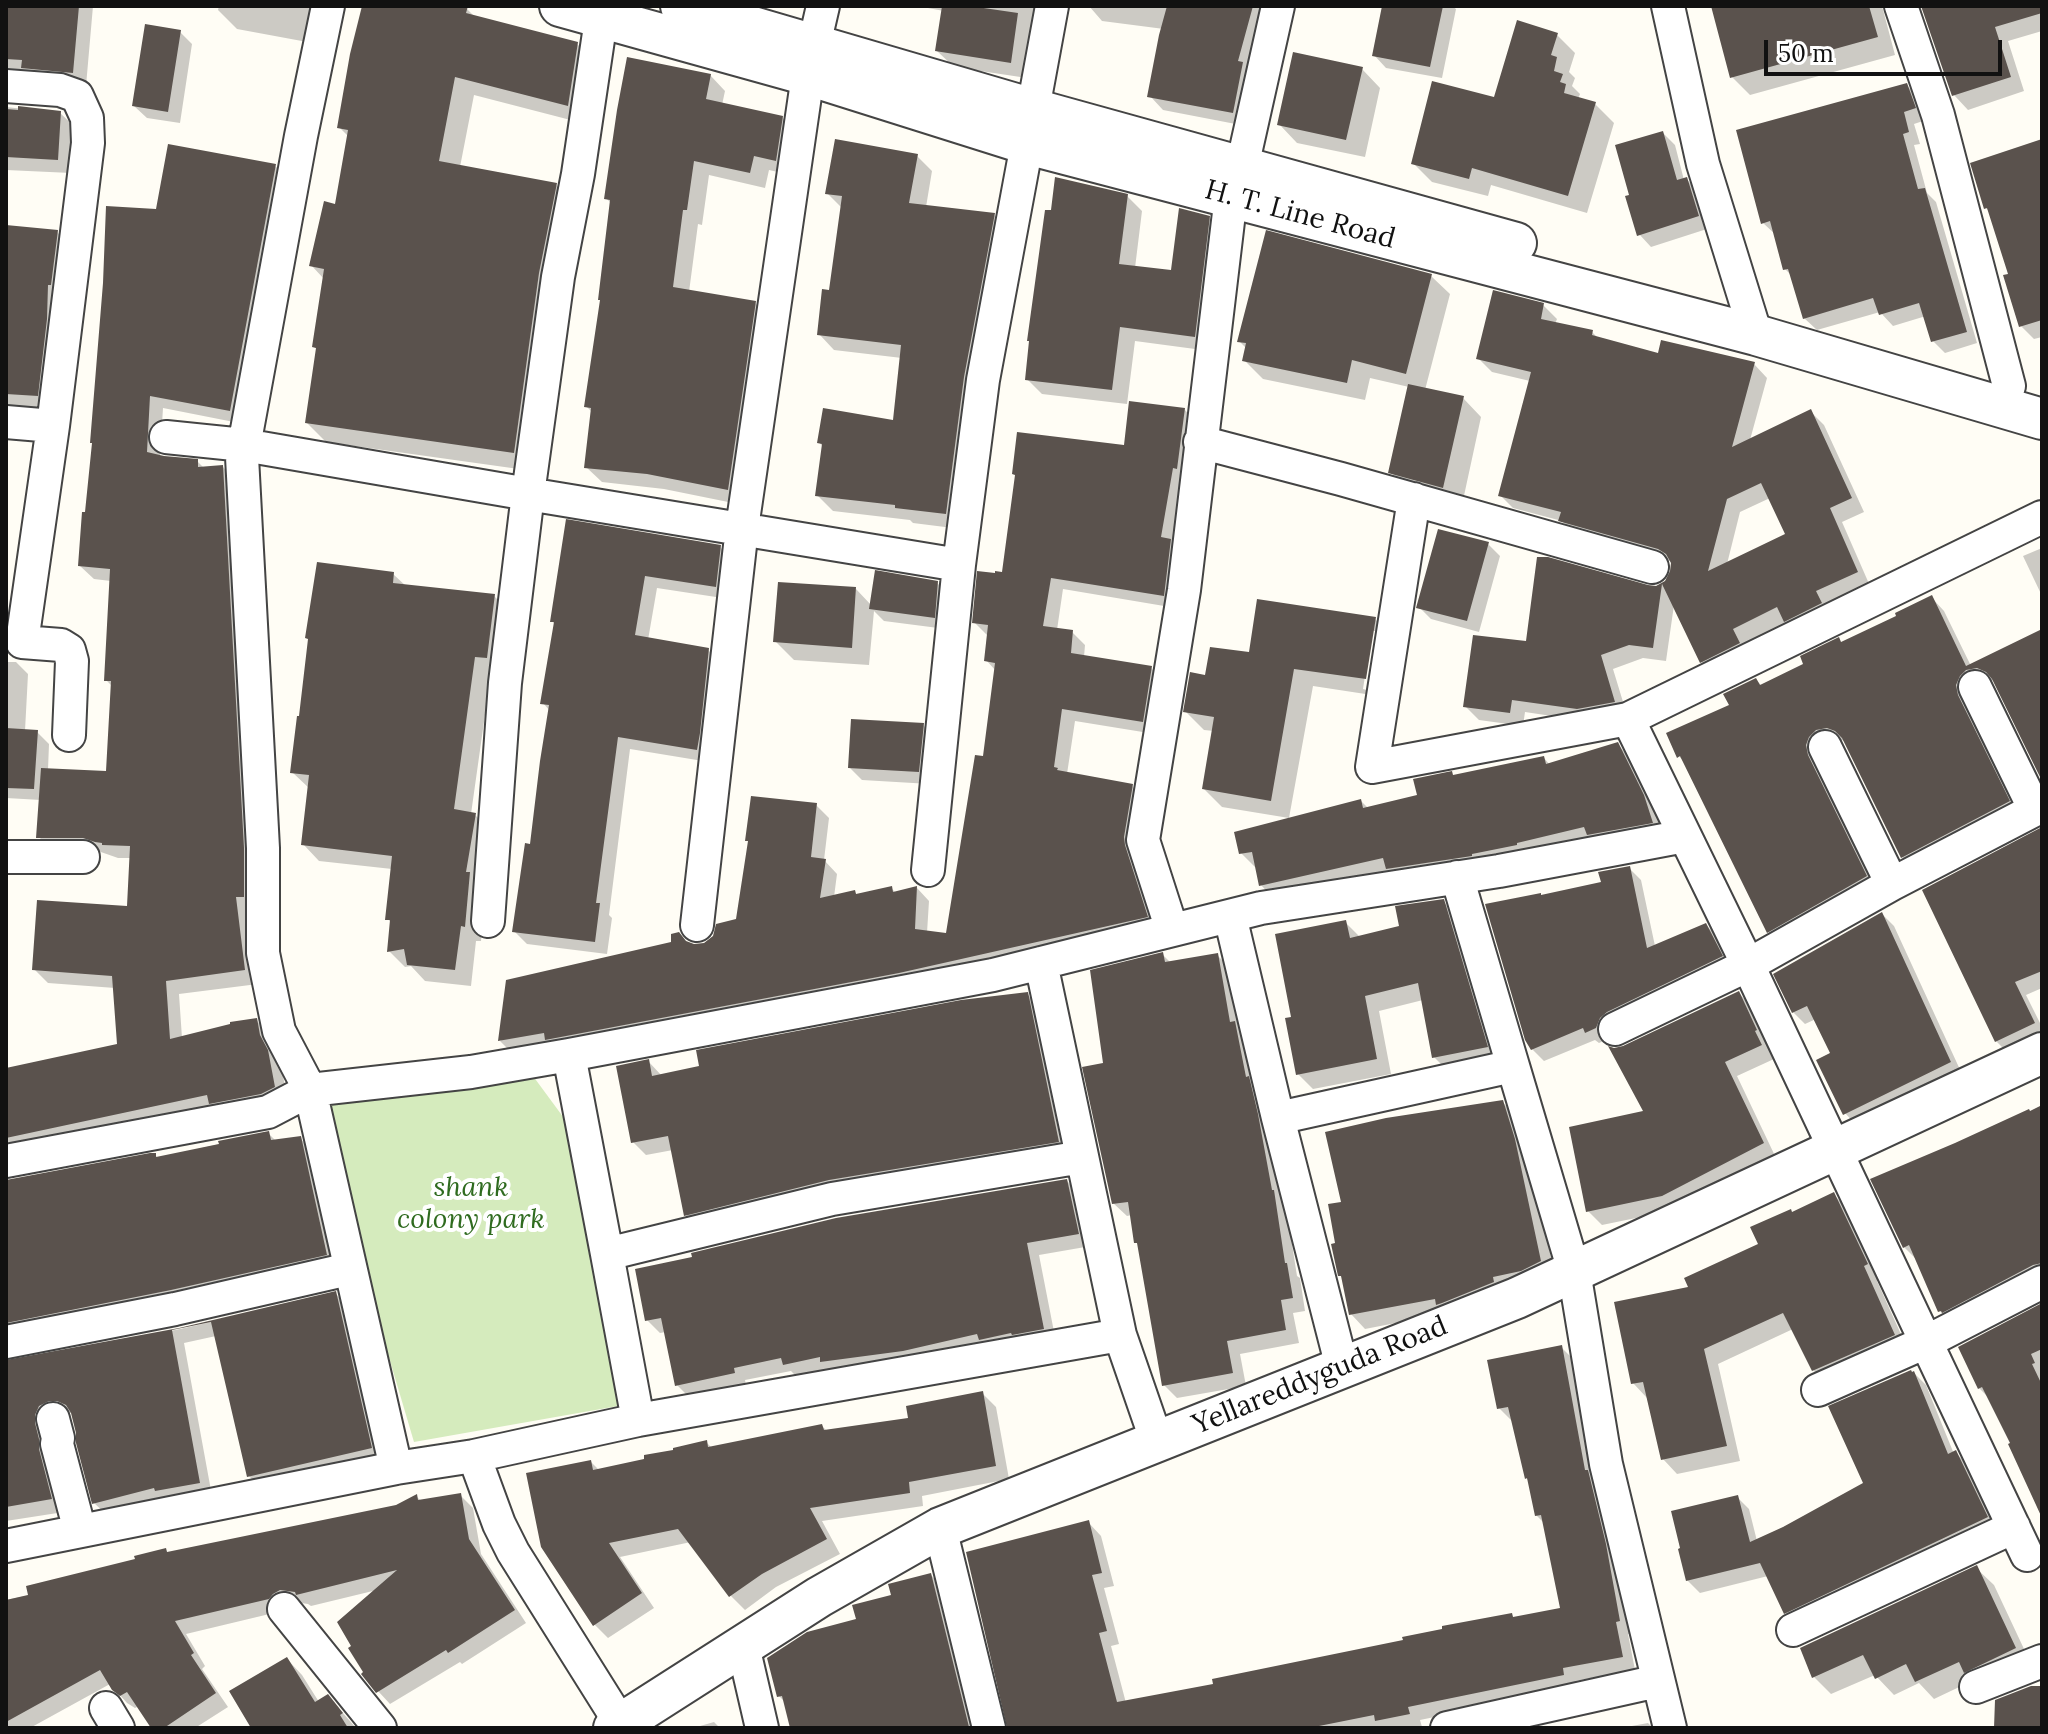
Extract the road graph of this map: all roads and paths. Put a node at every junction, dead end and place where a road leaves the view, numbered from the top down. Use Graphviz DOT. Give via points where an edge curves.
graph roads {
  1 [pos="328,6"];
  2 [pos="560,6"];
  3 [pos="681,6"];
  4 [pos="823,6"];
  5 [pos="1052,6"];
  6 [pos="1278,6"];
  7 [pos="1668,6"];
  8 [pos="1901,6"];
  9 [pos="602,12"];
  10 [pos="811,60"];
  11 [pos="6,86"];
  12 [pos="1030,127"];
  13 [pos="1236,182"];
  14 [pos="1751,322"];
  15 [pos="2017,396"];
  16 [pos="2042,419"];
  17 [pos="6,422"];
  18 [pos="53,426"];
  19 [pos="166,437"];
  20 [pos="1200,442"];
  21 [pos="244,445"];
  22 [pos="528,494"];
  23 [pos="1414,499"];
  24 [pos="2042,517"];
  25 [pos="742,528"];
  26 [pos="959,565"];
  27 [pos="1652,567"];
  28 [pos="14,642"];
  29 [pos="1975,687"];
  30 [pos="1628,719"];
  31 [pos="69,735"];
  32 [pos="1825,747"];
  33 [pos="2039,808"];
  34 [pos="1685,836"];
  35 [pos="6,857"];
  36 [pos="83,857"];
  37 [pos="928,870"];
  38 [pos="1457,877"];
  39 [pos="1892,884"];
  40 [pos="1230,916"];
  41 [pos="488,921"];
  42 [pos="697,925"];
  43 [pos="1172,930"];
  44 [pos="1041,963"];
  45 [pos="1748,965"];
  46 [pos="1615,1029"];
  47 [pos="2042,1053"];
  48 [pos="569,1055"];
  49 [pos="1513,1066"];
  50 [pos="310,1090"];
  51 [pos="1278,1118"];
  52 [pos="1834,1150"];
  53 [pos="1082,1157"];
  54 [pos="6,1161"];
  55 [pos="607,1254"];
  56 [pos="349,1269"];
  57 [pos="1574,1271"];
  58 [pos="2042,1282"];
  59 [pos="1120,1335"];
  60 [pos="6,1342"];
  61 [pos="1926,1342"];
  62 [pos="1342,1367"];
  63 [pos="1818,1390"];
  64 [pos="53,1419"];
  65 [pos="638,1420"];
  66 [pos="1157,1442"];
  67 [pos="474,1456"];
  68 [pos="396,1468"];
  69 [pos="940,1528"];
  70 [pos="80,1531"];
  71 [pos="6,1546"];
  72 [pos="284,1609"];
  73 [pos="1793,1630"];
  74 [pos="743,1646"];
  75 [pos="2042,1661"];
  76 [pos="1658,1681"];
  77 [pos="1976,1687"];
  78 [pos="617,1726"];
  79 [pos="380,1728"];
  80 [pos="762,1728"];
  81 [pos="989,1728"];
  82 [pos="1447,1728"];
  83 [pos="1670,1728"];
  1 -- 21 [label="street"];
  2 -- 9 [label="street, H. T. Line Road"];
  3 -- 10 [label="street, H. T. Line Road"];
  4 -- 10 [label="street"];
  5 -- 12 [label="street"];
  6 -- 13 [label="street"];
  7 -- 14 [label="street" via="1703,164"];
  8 -- 15 [label="street" via="1938,115"];
  9 -- 10 [label="street, H. T. Line Road"];
  9 -- 22 [label="street"];
  10 -- 12 [label="street, H. T. Line Road"];
  10 -- 25 [label="street"];
  11 -- 18 [label="street" via="77,96 87,118"];
  12 -- 13 [label="street, H. T. Line Road"];
  12 -- 26 [label="street" via="983,380"];
  13 -- 14 [label="street, H. T. Line Road"];
  13 -- 20 [label="street"];
  14 -- 15 [label="street, H. T. Line Road"];
  15 -- 16 [label="street, H. T. Line Road"];
  17 -- 18 [label="street"];
  18 -- 28 [label="street"];
  19 -- 21 [label="street"];
  20 -- 23 [label="street"];
  20 -- 43 [label="street" via="1184,590 1143,840"];
  21 -- 22 [label="street"];
  21 -- 50 [label="street" via="263,953 279,1031"];
  22 -- 25 [label="street"];
  22 -- 41 [label="street" via="505,683"];
  23 -- 27 [label="street"];
  23 -- 30 [label="street" via="1372,767"];
  24 -- 30 [label="street"];
  25 -- 26 [label="street"];
  25 -- 42 [label="street"];
  26 -- 37 [label="street"];
  28 -- 31 [label="street" via="69,650"];
  29 -- 33 [label="street"];
  30 -- 34 [label="street"];
  32 -- 39 [label="street"];
  33 -- 39 [label="street"];
  34 -- 38 [label="street"];
  34 -- 45 [label="street"];
  35 -- 36 [label="street"];
  38 -- 40 [label="street"];
  38 -- 49 [label="street"];
  39 -- 45 [label="street"];
  40 -- 43 [label="street"];
  40 -- 51 [label="street"];
  43 -- 44 [label="street"];
  44 -- 48 [label="street"];
  44 -- 53 [label="street"];
  45 -- 46 [label="street"];
  45 -- 52 [label="street"];
  47 -- 52 [label="street, Yellareddyguda Road"];
  48 -- 50 [label="street"];
  48 -- 55 [label="street"];
  49 -- 51 [label="street"];
  49 -- 57 [label="street"];
  50 -- 54 [label="street" via="268,1112"];
  50 -- 56 [label="street"];
  51 -- 62 [label="street"];
  52 -- 57 [label="street, Yellareddyguda Road"];
  52 -- 61 [label="street"];
  53 -- 55 [label="street" via="832,1199"];
  53 -- 59 [label="street"];
  55 -- 65 [label="street"];
  56 -- 60 [label="street"];
  56 -- 68 [label="street"];
  57 -- 62 [label="street, Yellareddyguda Road"];
  57 -- 76 [label="street" via="1606,1464"];
  58 -- 61 [label="street"];
  59 -- 65 [label="street"];
  59 -- 66 [label="street"];
  61 -- 63 [label="street"];
  61 -- 73 [label="street" via="2021,1541"];
  62 -- 66 [label="street, Yellareddyguda Road"];
  64 -- 70 [label="street"];
  65 -- 67 [label="street"];
  66 -- 69 [label="street, Yellareddyguda Road"];
  67 -- 68 [label="street"];
  67 -- 78 [label="street" via="513,1552"];
  68 -- 70 [label="street"];
  69 -- 74 [label="street, Yellareddyguda Road"];
  69 -- 81 [label="street"];
  70 -- 71 [label="street"];
  72 -- 79 [label="street"];
  74 -- 78 [label="street, Yellareddyguda Road"];
  74 -- 80 [label="street"];
  75 -- 77 [label="street"];
  76 -- 82 [label="street"];
  76 -- 83 [label="street"];
}
